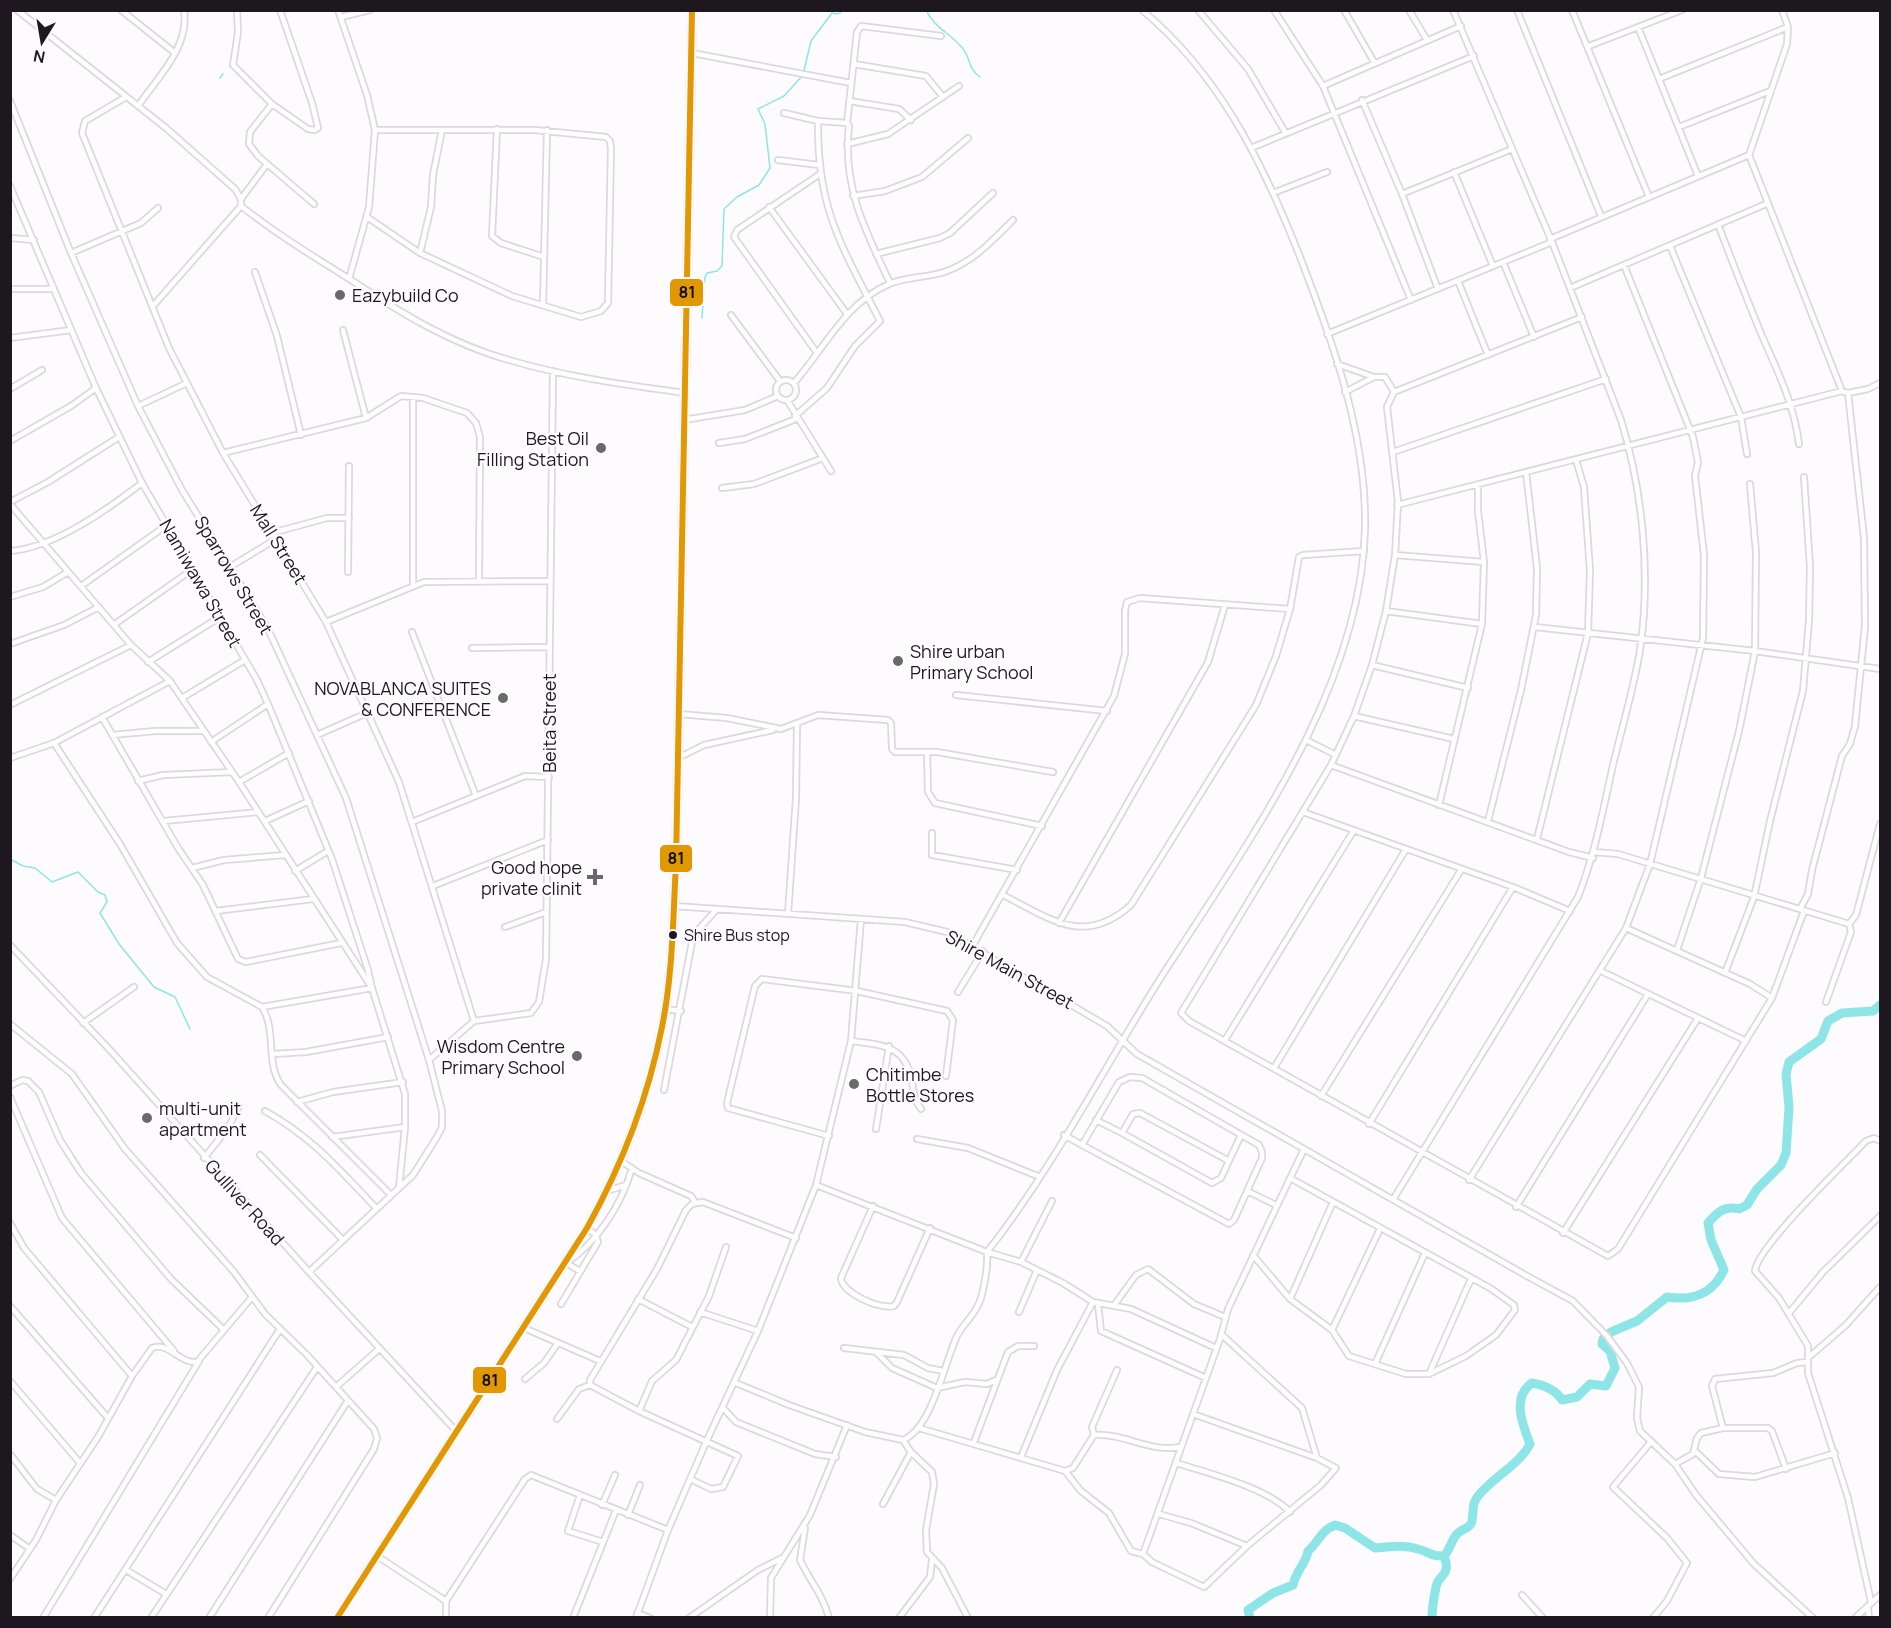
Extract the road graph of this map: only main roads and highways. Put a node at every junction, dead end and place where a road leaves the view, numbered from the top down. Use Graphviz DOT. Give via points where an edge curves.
graph roads {
  1 [pos="692,10"];
  2 [pos="337,1617"];
  1 -- 2 [label="main road" via="674,906 672,959 662,1029 649,1083 606,1193 566,1263"];
}
